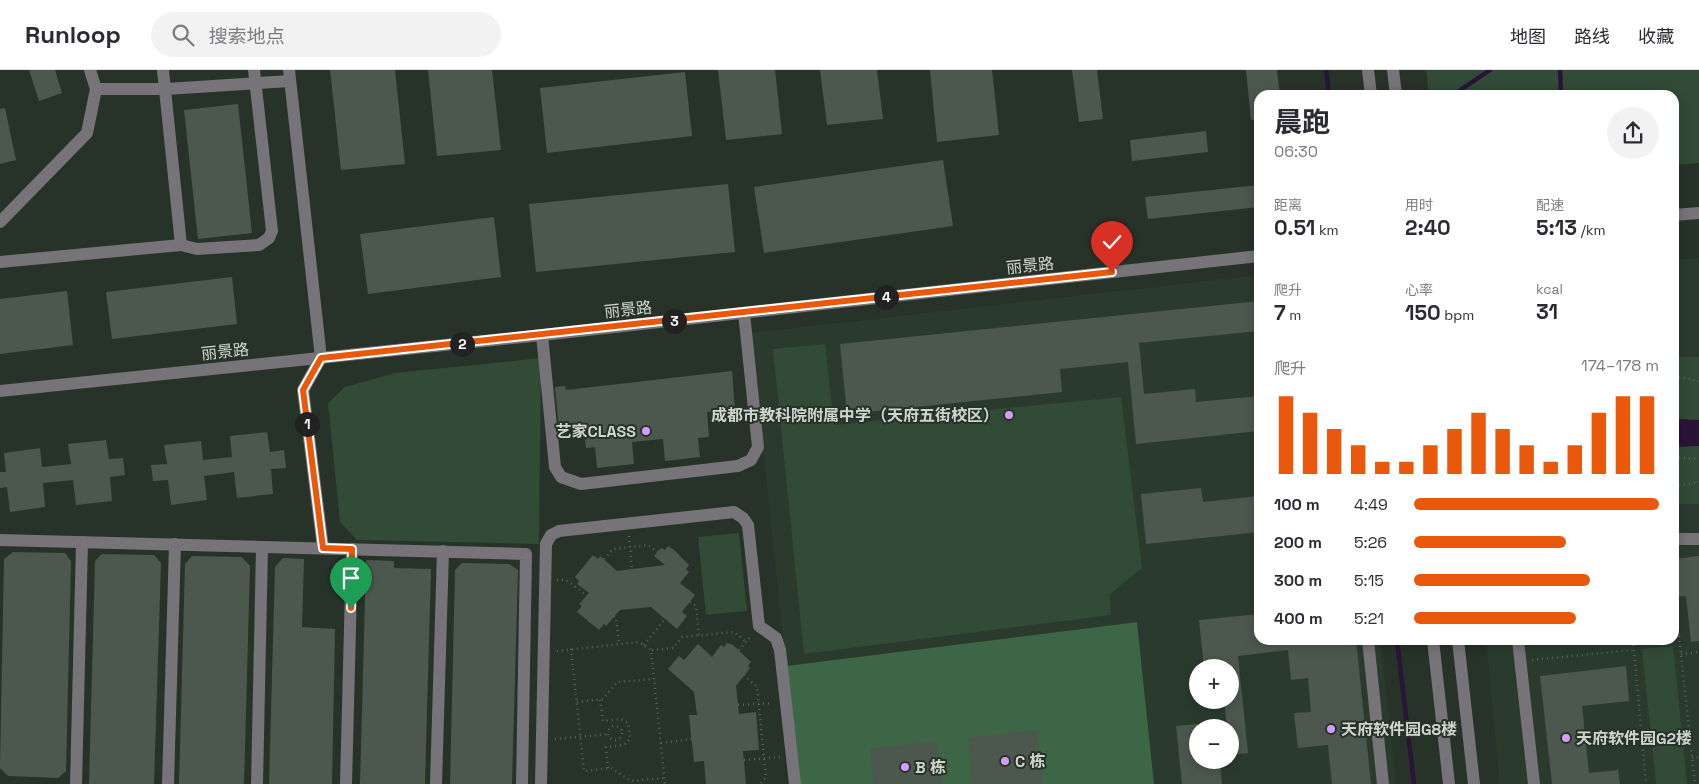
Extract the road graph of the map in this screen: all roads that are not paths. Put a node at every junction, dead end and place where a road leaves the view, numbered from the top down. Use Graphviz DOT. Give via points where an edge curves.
graph roads {
  1 [pos="90,70"];
  2 [pos="163,70"];
  3 [pos="254,70"];
  4 [pos="1368,70"];
  5 [pos="1393,70"];
  6 [pos="290,76"];
  7 [pos="255,84"];
  8 [pos="96,89"];
  9 [pos="166,89"];
  10 [pos="1370,90"];
  11 [pos="1395,90"];
  12 [pos="1699,213"];
  13 [pos="1679,215"];
  14 [pos="0,222"];
  15 [pos="181,244"];
  16 [pos="1254,257"];
  17 [pos="0,262"];
  18 [pos="744,313"];
  19 [pos="542,335"];
  20 [pos="321,358"];
  21 [pos="0,391"];
  22 [pos="1679,539"];
  23 [pos="1699,539"];
  24 [pos="0,540"];
  25 [pos="82,542"];
  26 [pos="175,544"];
  27 [pos="262,547"];
  28 [pos="323,548"];
  29 [pos="352,549"];
  30 [pos="442,551"];
  31 [pos="1369,645"];
  32 [pos="1434,645"];
  33 [pos="1459,645"];
  34 [pos="1518,645"];
  35 [pos="76,784"];
  36 [pos="168,784"];
  37 [pos="257,784"];
  38 [pos="346,784"];
  39 [pos="436,784"];
  40 [pos="522,784"];
  41 [pos="541,784"];
  42 [pos="794,784"];
  43 [pos="1383,784"];
  44 [pos="1449,784"];
  45 [pos="1474,784"];
  46 [pos="1534,784"];
  1 -- 8 [label="street"];
  2 -- 9 [label="street"];
  3 -- 7 [label="street"];
  4 -- 10 [label="street"];
  5 -- 11 [label="street"];
  6 -- 7 [label="street"];
  6 -- 20 [label="street"];
  7 -- 9 [label="street"];
  7 -- 15 [label="street" via="272,231 269,238 258,245 197,249"];
  8 -- 9 [label="street"];
  8 -- 14 [label="street" via="87,134"];
  9 -- 15 [label="street"];
  12 -- 13 [label="street"];
  15 -- 17 [label="street"];
  16 -- 18 [label="street, 丽景路"];
  18 -- 19 [label="street, 丽景路"];
  18 -- 19 [label="street" via="758,447 756,454 745,464 581,484 561,477 555,467"];
  19 -- 20 [label="street, 丽景路"];
  20 -- 21 [label="street, 丽景路"];
  20 -- 28 [label="street" via="303,390"];
  22 -- 23 [label="street"];
  24 -- 25 [label="street"];
  25 -- 26 [label="street"];
  25 -- 35 [label="street"];
  26 -- 27 [label="street"];
  26 -- 36 [label="street"];
  27 -- 28 [label="street"];
  27 -- 37 [label="street"];
  28 -- 29 [label="street"];
  29 -- 30 [label="street"];
  29 -- 38 [label="street"];
  30 -- 39 [label="street"];
  30 -- 40 [label="street" via="526,554"];
  31 -- 43 [label="street"];
  32 -- 44 [label="street"];
  33 -- 45 [label="street"];
  34 -- 46 [label="street"];
  41 -- 42 [label="street" via="546,544 551,535 559,531 734,512 748,525 759,626 776,638 780,650"];
}
